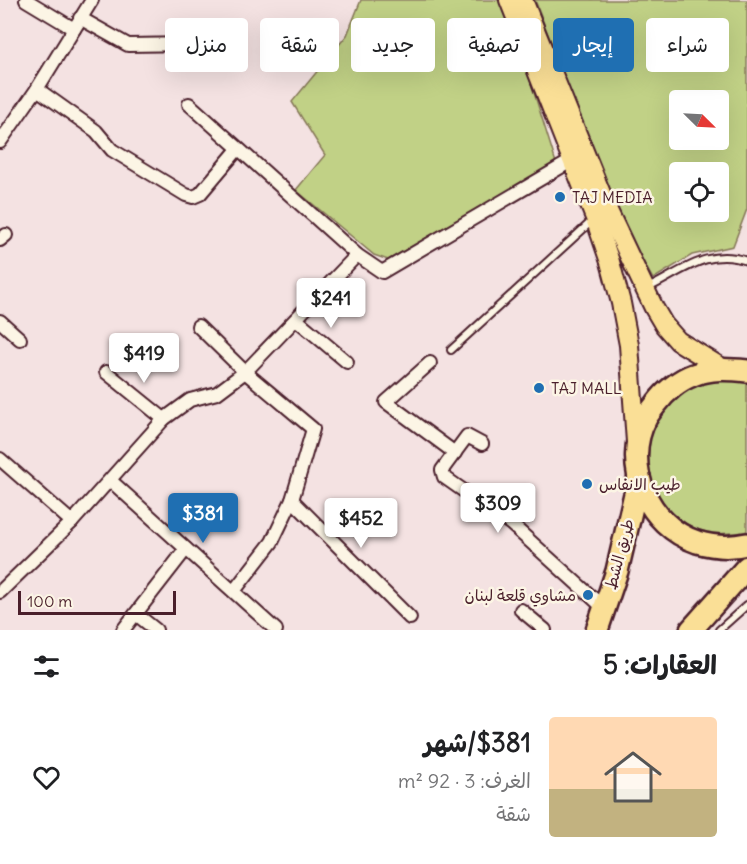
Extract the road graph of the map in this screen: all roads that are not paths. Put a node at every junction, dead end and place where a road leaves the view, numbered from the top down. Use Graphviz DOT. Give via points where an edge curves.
graph roads {
  1 [pos="26,0"];
  2 [pos="92,0"];
  3 [pos="509,0"];
  4 [pos="523,0"];
  5 [pos="522,18"];
  6 [pos="526,18"];
  7 [pos="77,24"];
  8 [pos="165,44"];
  9 [pos="541,56"];
  10 [pos="541,68"];
  11 [pos="37,89"];
  12 [pos="189,104"];
  13 [pos="0,142"];
  14 [pos="238,149"];
  15 [pos="571,161"];
  16 [pos="595,219"];
  17 [pos="357,255"];
  18 [pos="747,261"];
  19 [pos="645,290"];
  20 [pos="296,319"];
  21 [pos="0,321"];
  22 [pos="198,326"];
  23 [pos="20,339"];
  24 [pos="451,350"];
  25 [pos="347,362"];
  26 [pos="430,363"];
  27 [pos="722,368"];
  28 [pos="747,371"];
  29 [pos="106,372"];
  30 [pos="245,372"];
  31 [pos="164,419"];
  32 [pos="482,444"];
  33 [pos="637,449"];
  34 [pos="454,453"];
  35 [pos="0,459"];
  36 [pos="639,477"];
  37 [pos="111,480"];
  38 [pos="292,500"];
  39 [pos="72,522"];
  40 [pos="747,544"];
  41 [pos="186,549"];
  42 [pos="747,567"];
  43 [pos="234,591"];
  44 [pos="0,592"];
  45 [pos="747,605"];
  46 [pos="604,608"];
  47 [pos="521,610"];
  48 [pos="136,614"];
  49 [pos="410,618"];
  50 [pos="123,630"];
  51 [pos="156,630"];
  52 [pos="276,630"];
  53 [pos="546,630"];
  54 [pos="597,630"];
  55 [pos="691,630"];
  56 [pos="719,630"];
  1 -- 7 [label="street"];
  2 -- 7 [label="street"];
  3 -- 5 [label="main road"];
  4 -- 6 [label="main road"];
  7 -- 8 [label="street" via="128,45"];
  7 -- 11 [label="street"];
  9 -- 19 [label="main road"];
  10 -- 15 [label="main road"];
  11 -- 13 [label="street"];
  11 -- 14 [label="street" via="96,131 112,150 186,195 200,194"];
  12 -- 14 [label="street"];
  14 -- 17 [label="street"];
  15 -- 16 [label="main road"];
  15 -- 17 [label="street" via="385,272"];
  16 -- 24 [label="lane"];
  16 -- 33 [label="main road" via="621,303 629,345"];
  17 -- 20 [label="street"];
  18 -- 19 [label="lane" via="723,256 708,258"];
  19 -- 27 [label="main road" via="664,325 678,341"];
  20 -- 25 [label="street"];
  20 -- 30 [label="street"];
  21 -- 23 [label="street"];
  22 -- 30 [label="street"];
  26 -- 34 [label="street" via="386,402"];
  27 -- 28 [label="highway"];
  27 -- 33 [label="highway" via="691,375 664,393 645,418"];
  29 -- 31 [label="street"];
  30 -- 31 [label="street" via="217,393 190,400"];
  30 -- 38 [label="street" via="312,426"];
  31 -- 37 [label="street"];
  32 -- 34 [label="street" via="467,436"];
  33 -- 36 [label="highway"];
  34 -- 46 [label="street" via="442,470 444,477 511,524"];
  35 -- 39 [label="street"];
  36 -- 40 [label="highway" via="648,502 664,523 686,538 711,546"];
  36 -- 46 [label="highway, طريق الشط" via="617,571"];
  37 -- 39 [label="street"];
  37 -- 41 [label="street"];
  38 -- 43 [label="street" via="272,542"];
  38 -- 49 [label="street"];
  39 -- 44 [label="street"];
  41 -- 43 [label="street"];
  41 -- 48 [label="street"];
  42 -- 55 [label="highway"];
  43 -- 52 [label="street"];
  45 -- 56 [label="lane"];
  46 -- 54 [label="highway, طريق الشط"];
  47 -- 53 [label="street"];
  48 -- 50 [label="street"];
  48 -- 51 [label="street"];
}
